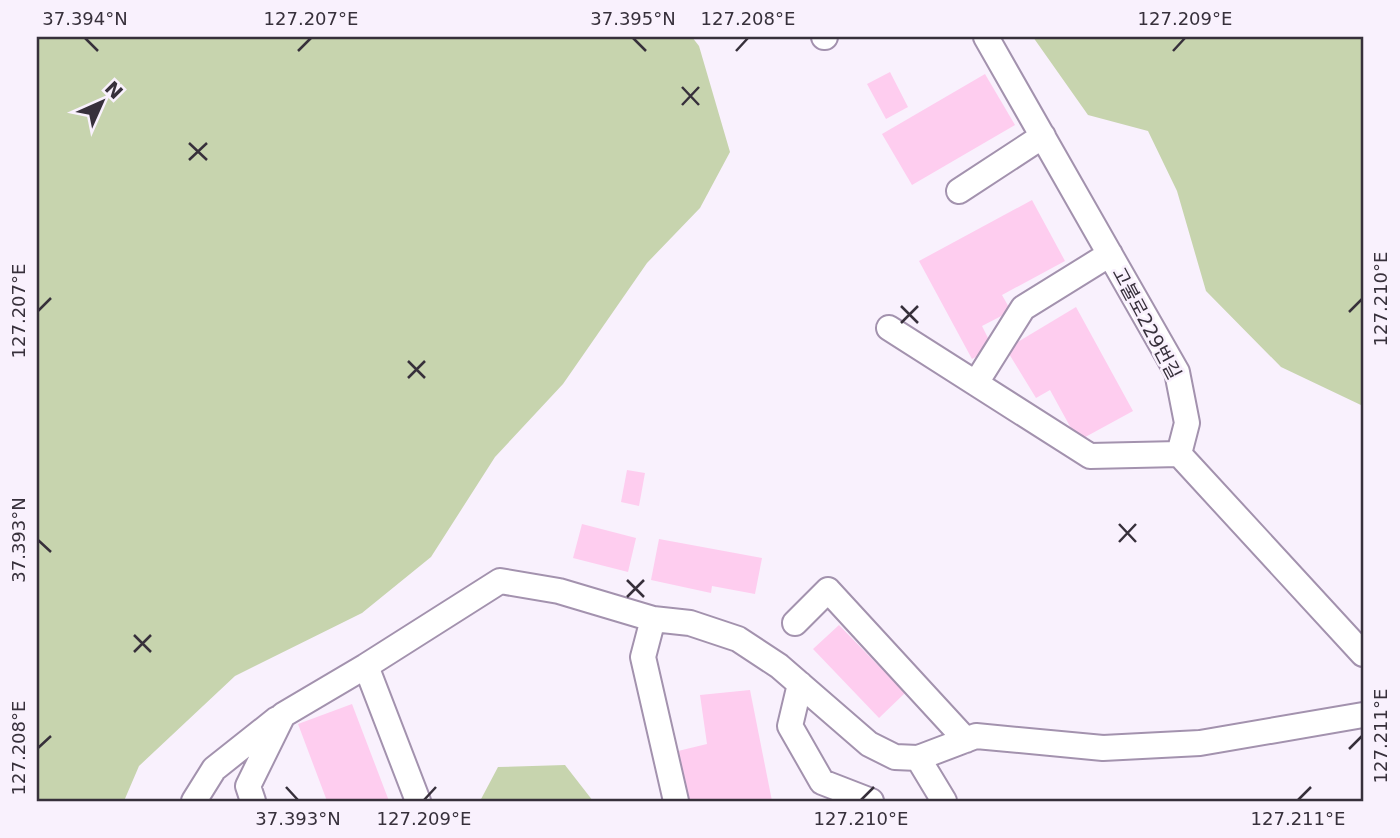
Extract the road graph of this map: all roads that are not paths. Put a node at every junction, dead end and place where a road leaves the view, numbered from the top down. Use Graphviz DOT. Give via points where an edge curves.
graph roads {
  1 [pos="986,37"];
  2 [pos="1043,136"];
  3 [pos="959,191"];
  4 [pos="1110,254"];
  5 [pos="889,328"];
  6 [pos="976,383"];
  7 [pos="1179,454"];
  8 [pos="653,619"];
  9 [pos="795,623"];
  10 [pos="1363,654"];
  11 [pos="366,666"];
  12 [pos="800,684"];
  13 [pos="282,715"];
  14 [pos="1363,715"];
  15 [pos="966,740"];
  16 [pos="918,758"];
  17 [pos="194,801"];
  18 [pos="253,801"];
  19 [pos="418,801"];
  20 [pos="676,801"];
  21 [pos="871,801"];
  22 [pos="944,801"];
  1 -- 2 [label="street, 고불로229번길"];
  2 -- 3 [label="street"];
  2 -- 4 [label="street, 고불로229번길"];
  4 -- 6 [label="street" via="1024,308"];
  4 -- 7 [label="street, 고불로229번길" via="1177,372 1187,423"];
  5 -- 6 [label="street"];
  6 -- 7 [label="street" via="1090,456"];
  7 -- 10 [label="street"];
  8 -- 11 [label="street" via="559,591 500,582"];
  8 -- 12 [label="street" via="690,623 738,639"];
  8 -- 20 [label="street" via="643,657"];
  9 -- 15 [label="street" via="828,590"];
  11 -- 13 [label="street"];
  11 -- 19 [label="street"];
  12 -- 16 [label="street" via="869,744 895,757"];
  12 -- 21 [label="street" via="790,726 822,782"];
  13 -- 17 [label="street" via="214,769"];
  13 -- 18 [label="street" via="248,786"];
  14 -- 15 [label="street" via="1200,743 1103,748 976,736"];
  15 -- 16 [label="street"];
  16 -- 22 [label="street"];
}
